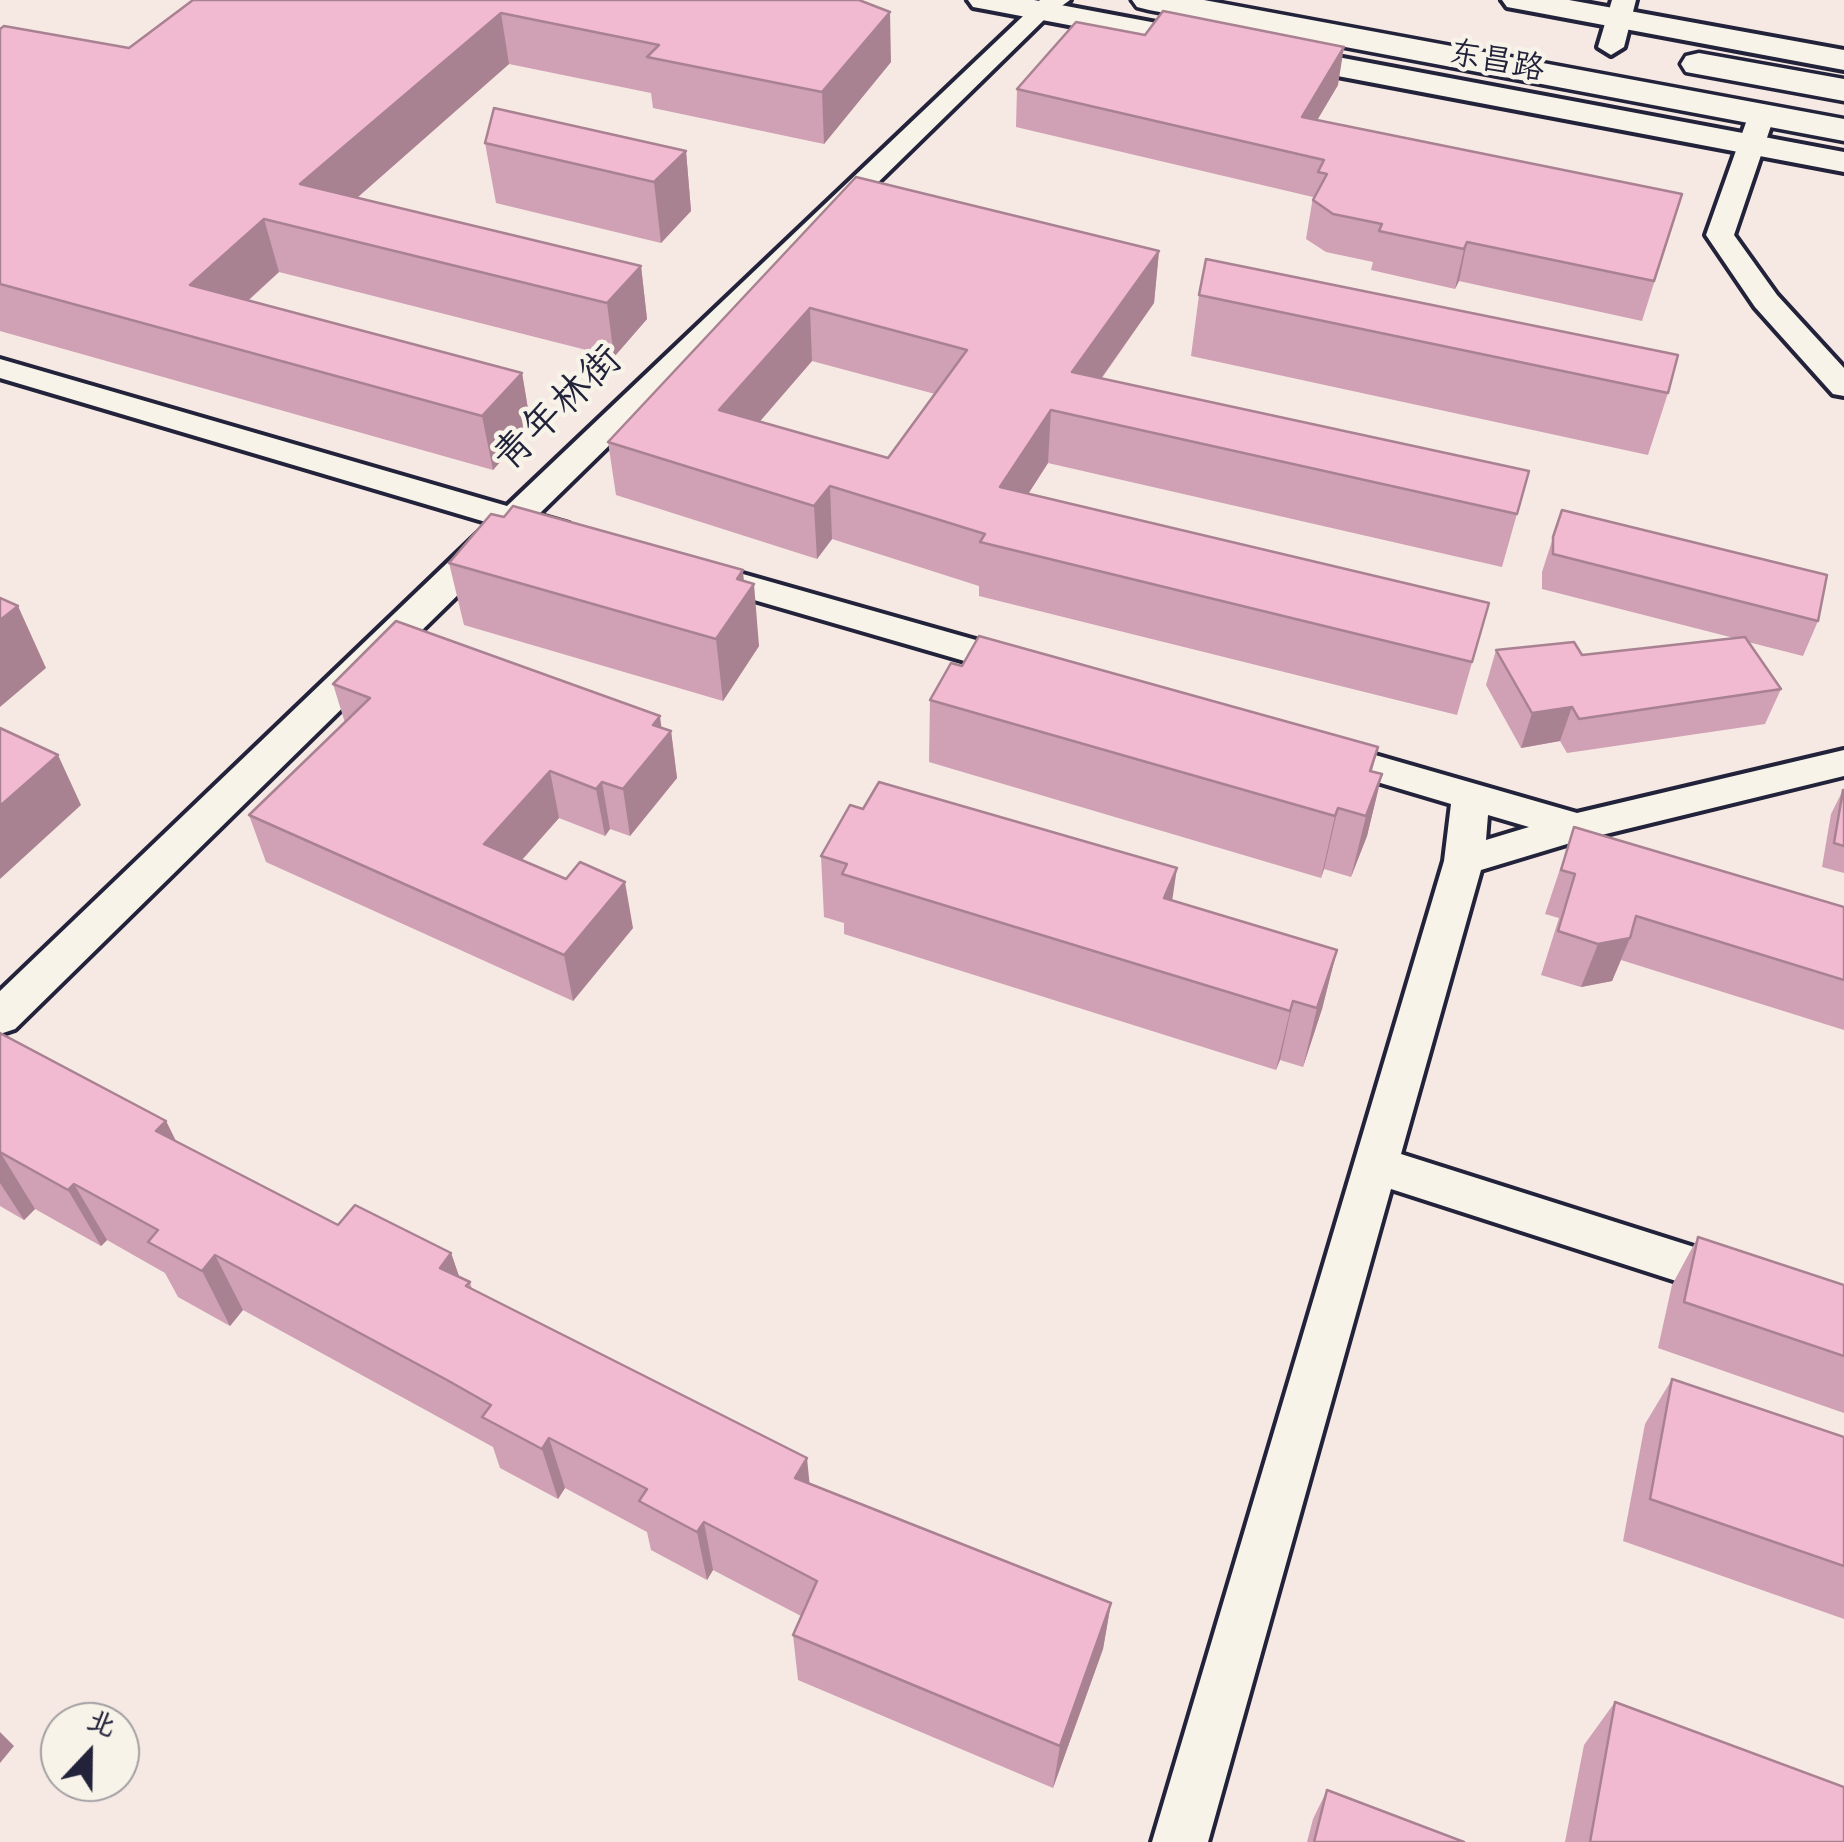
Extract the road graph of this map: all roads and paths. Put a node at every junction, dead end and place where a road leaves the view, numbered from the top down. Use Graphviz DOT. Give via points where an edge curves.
graph roads {
  1 [pos="984,0"];
  2 [pos="1149,0"];
  3 [pos="1049,5"];
  4 [pos="1507,14"];
  5 [pos="1617,22"];
  6 [pos="1844,60"];
  7 [pos="1844,90"];
  8 [pos="1756,129"];
  9 [pos="1844,130"];
  10 [pos="1844,162"];
  11 [pos="0,368"];
  12 [pos="1844,386"];
  13 [pos="511,519"];
  14 [pos="588,541"];
  15 [pos="665,563"];
  16 [pos="1049,674"];
  17 [pos="1280,740"];
  18 [pos="1844,763"];
  19 [pos="1472,796"];
  20 [pos="1577,827"];
  21 [pos="1464,860"];
  22 [pos="0,1017"];
  23 [pos="1376,1165"];
  24 [pos="1769,1291"];
  25 [pos="1180,1842"];
  1 -- 3 [label="street"];
  2 -- 8 [label="main road, 东昌路"];
  3 -- 8 [label="street"];
  3 -- 13 [label="street, 青年林街"];
  4 -- 5 [label="main road, 东昌路"];
  5 -- 6 [label="street"];
  5 -- 7 [label="main road, 东昌路"];
  8 -- 9 [label="main road, 东昌路"];
  8 -- 10 [label="street"];
  8 -- 12 [label="street" via="1720,235 1766,301"];
  11 -- 13 [label="street"];
  13 -- 14 [label="street"];
  13 -- 22 [label="street, 青年林街"];
  15 -- 16 [label="street"];
  17 -- 19 [label="street"];
  18 -- 20 [label="street"];
  19 -- 20 [label="street"];
  19 -- 21 [label="street"];
  20 -- 21 [label="street"];
  21 -- 23 [label="street"];
  23 -- 24 [label="street"];
  23 -- 25 [label="street"];
}
